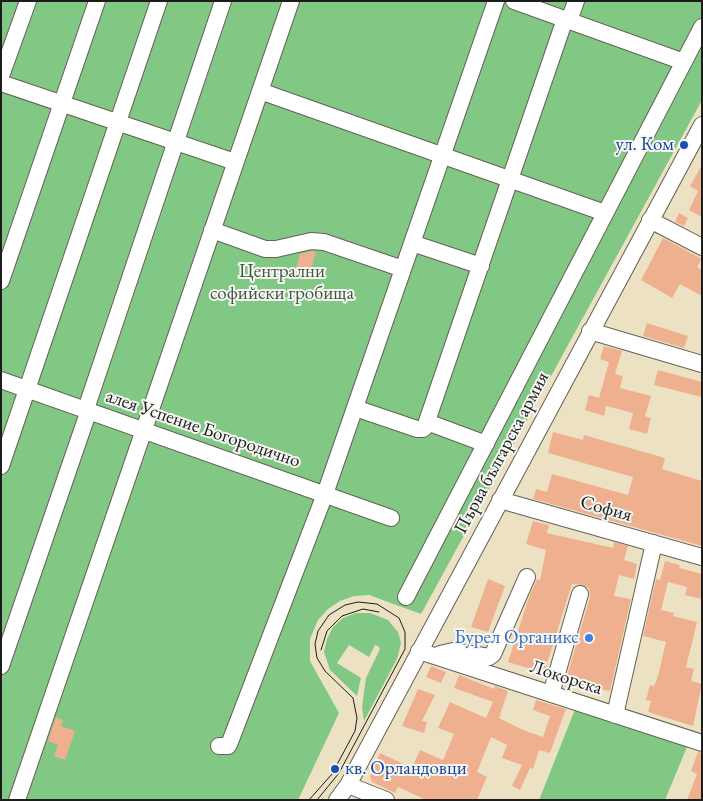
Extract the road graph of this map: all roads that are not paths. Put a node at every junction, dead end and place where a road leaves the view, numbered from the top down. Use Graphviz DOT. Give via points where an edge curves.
graph roads {
  1 [pos="28,1"];
  2 [pos="97,1"];
  3 [pos="159,1"];
  4 [pos="224,1"];
  5 [pos="291,1"];
  6 [pos="496,1"];
  7 [pos="514,1"];
  8 [pos="576,1"];
  9 [pos="567,20"];
  10 [pos="702,27"];
  11 [pos="684,62"];
  12 [pos="1,76"];
  13 [pos="1,83"];
  14 [pos="260,91"];
  15 [pos="62,104"];
  16 [pos="118,122"];
  17 [pos="702,125"];
  18 [pos="176,142"];
  19 [pos="442,156"];
  20 [pos="235,162"];
  21 [pos="510,180"];
  22 [pos="605,214"];
  23 [pos="650,220"];
  24 [pos="212,230"];
  25 [pos="412,243"];
  26 [pos="702,247"];
  27 [pos="480,266"];
  28 [pos="403,269"];
  29 [pos="1,281"];
  30 [pos="590,331"];
  31 [pos="702,364"];
  32 [pos="1,380"];
  33 [pos="28,389"];
  34 [pos="355,408"];
  35 [pos="88,410"];
  36 [pos="427,422"];
  37 [pos="144,430"];
  38 [pos="486,444"];
  39 [pos="1,466"];
  40 [pos="325,494"];
  41 [pos="500,500"];
  42 [pos="391,518"];
  43 [pos="654,543"];
  44 [pos="702,557"];
  45 [pos="527,577"];
  46 [pos="580,594"];
  47 [pos="406,598"];
  48 [pos="419,651"];
  49 [pos="436,656"];
  50 [pos="1,666"];
  51 [pos="551,694"];
  52 [pos="615,715"];
  53 [pos="702,743"];
  54 [pos="219,746"];
  55 [pos="348,785"];
  56 [pos="16,800"];
  57 [pos="337,800"];
  58 [pos="386,800"];
  1 -- 12 [label="street"];
  2 -- 15 [label="street"];
  3 -- 16 [label="street"];
  4 -- 18 [label="street"];
  5 -- 14 [label="street"];
  6 -- 19 [label="street"];
  7 -- 9 [label="street"];
  8 -- 9 [label="street"];
  9 -- 11 [label="street"];
  9 -- 21 [label="street"];
  10 -- 11 [label="street"];
  11 -- 22 [label="street"];
  13 -- 15 [label="street"];
  14 -- 19 [label="street"];
  14 -- 20 [label="street"];
  15 -- 16 [label="street"];
  15 -- 29 [label="street"];
  16 -- 18 [label="street"];
  16 -- 33 [label="street"];
  17 -- 23 [label="street, Първа българска армия"];
  18 -- 20 [label="street"];
  18 -- 35 [label="street"];
  19 -- 21 [label="street"];
  19 -- 25 [label="street"];
  20 -- 24 [label="street"];
  21 -- 22 [label="street"];
  21 -- 27 [label="street"];
  22 -- 38 [label="street"];
  23 -- 26 [label="street"];
  23 -- 30 [label="street, Първа българска армия"];
  24 -- 28 [label="street" via="265,249 324,242"];
  24 -- 37 [label="street"];
  25 -- 27 [label="street"];
  25 -- 28 [label="street"];
  27 -- 36 [label="street"];
  28 -- 34 [label="street"];
  30 -- 31 [label="street"];
  30 -- 41 [label="street, Първа българска армия"];
  32 -- 33 [label="street, алея Успение Богородично"];
  33 -- 35 [label="street, алея Успение Богородично"];
  33 -- 39 [label="street"];
  34 -- 36 [label="street" via="417,429 422,429"];
  34 -- 40 [label="street"];
  35 -- 37 [label="street, алея Успение Богородично"];
  35 -- 50 [label="street"];
  36 -- 38 [label="street"];
  37 -- 40 [label="street, алея Успение Богородично"];
  37 -- 56 [label="street"];
  38 -- 47 [label="street"];
  40 -- 42 [label="street, алея Успение Богородично"];
  40 -- 54 [label="street" via="230,742 228,746"];
  41 -- 43 [label="street, София"];
  41 -- 48 [label="street, Първа българска армия"];
  43 -- 44 [label="street, София"];
  43 -- 52 [label="street"];
  45 -- 49 [label="street" via="493,654 454,651"];
  46 -- 51 [label="street"];
  48 -- 49 [label="street, Локорска"];
  48 -- 55 [label="street, Първа българска армия"];
  49 -- 51 [label="street, Локорска"];
  51 -- 52 [label="street, Локорска"];
  52 -- 53 [label="street, Локорска"];
  55 -- 57 [label="street, Първа българска армия"];
  55 -- 58 [label="street"];
}
